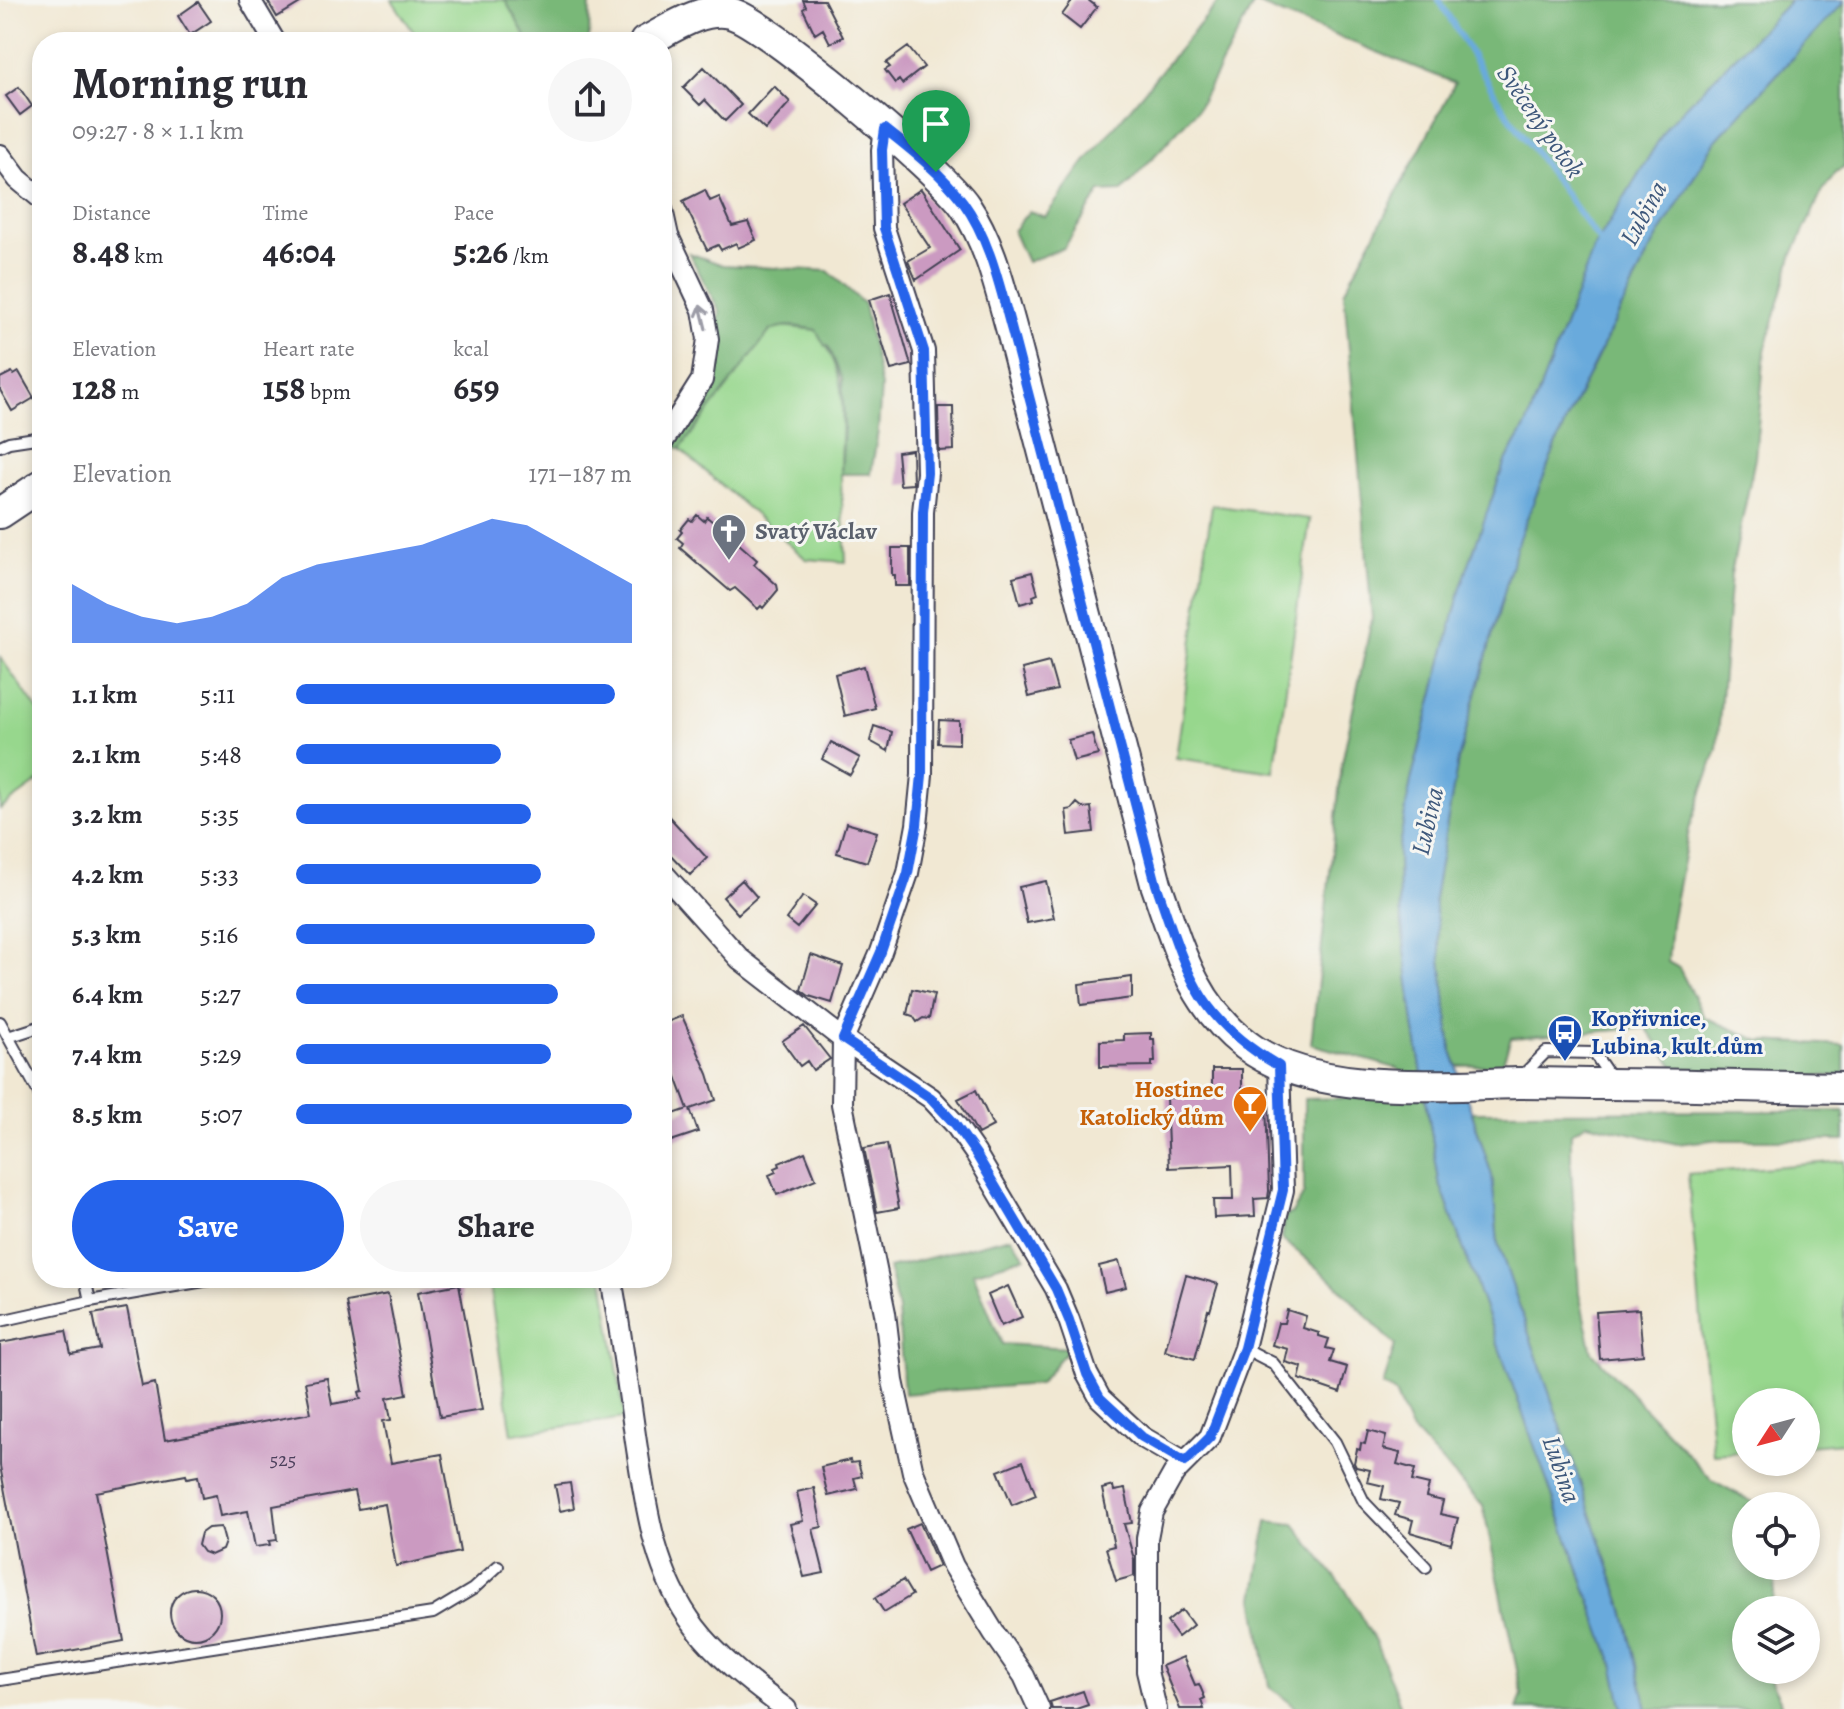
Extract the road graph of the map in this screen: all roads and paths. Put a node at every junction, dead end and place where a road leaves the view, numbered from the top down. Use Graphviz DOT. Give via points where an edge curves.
graph roads {
  1 [pos="250,0"];
  2 [pos="736,6"];
  3 [pos="269,32"];
  4 [pos="666,32"];
  5 [pos="885,129"];
  6 [pos="0,155"];
  7 [pos="32,191"];
  8 [pos="672,244"];
  9 [pos="672,427"];
  10 [pos="32,439"];
  11 [pos="0,446"];
  12 [pos="32,491"];
  13 [pos="1,511"];
  14 [pos="672,883"];
  15 [pos="0,1022"];
  16 [pos="32,1029"];
  17 [pos="8,1037"];
  18 [pos="843,1039"];
  19 [pos="1279,1066"];
  20 [pos="32,1080"];
  21 [pos="1844,1088"];
  22 [pos="87,1288"];
  23 [pos="164,1288"];
  24 [pos="613,1288"];
  25 [pos="90,1301"];
  26 [pos="0,1321"];
  27 [pos="1244,1348"];
  28 [pos="1185,1462"];
  29 [pos="498,1566"];
  30 [pos="1426,1567"];
  31 [pos="0,1680"];
  32 [pos="786,1709"];
  33 [pos="1039,1709"];
  34 [pos="1156,1709"];
  1 -- 3 [label="street"];
  2 -- 4 [label="street"];
  2 -- 5 [label="street"];
  5 -- 18 [label="street" via="884,228 924,351 921,787 908,873"];
  5 -- 19 [label="street" via="963,203 986,246 1156,884 1183,961 1218,1020"];
  6 -- 7 [label="street"];
  9 -- 8 [label="street, one-way" via="703,376 708,339 703,310"];
  10 -- 11 [label="lane"];
  12 -- 13 [label="street"];
  14 -- 18 [label="street" via="740,959"];
  15 -- 17 [label="lane"];
  16 -- 17 [label="lane"];
  17 -- 20 [label="lane"];
  18 -- 28 [label="street" via="931,1098 955,1124 1056,1289 1100,1398 1142,1437"];
  18 -- 33 [label="street" via="842,1104 913,1472 953,1566 1024,1676"];
  19 -- 21 [label="street" via="1337,1079 1415,1085"];
  19 -- 27 [label="street" via="1283,1190"];
  22 -- 25 [label="lane"];
  23 -- 25 [label="lane"];
  24 -- 32 [label="street" via="648,1520 666,1573 696,1629"];
  25 -- 26 [label="lane"];
  27 -- 28 [label="street" via="1210,1437"];
  27 -- 30 [label="lane" via="1273,1363 1335,1442 1364,1502"];
  28 -- 34 [label="street" via="1165,1486 1147,1538 1147,1671"];
  29 -- 31 [label="lane" via="433,1613"];
}
